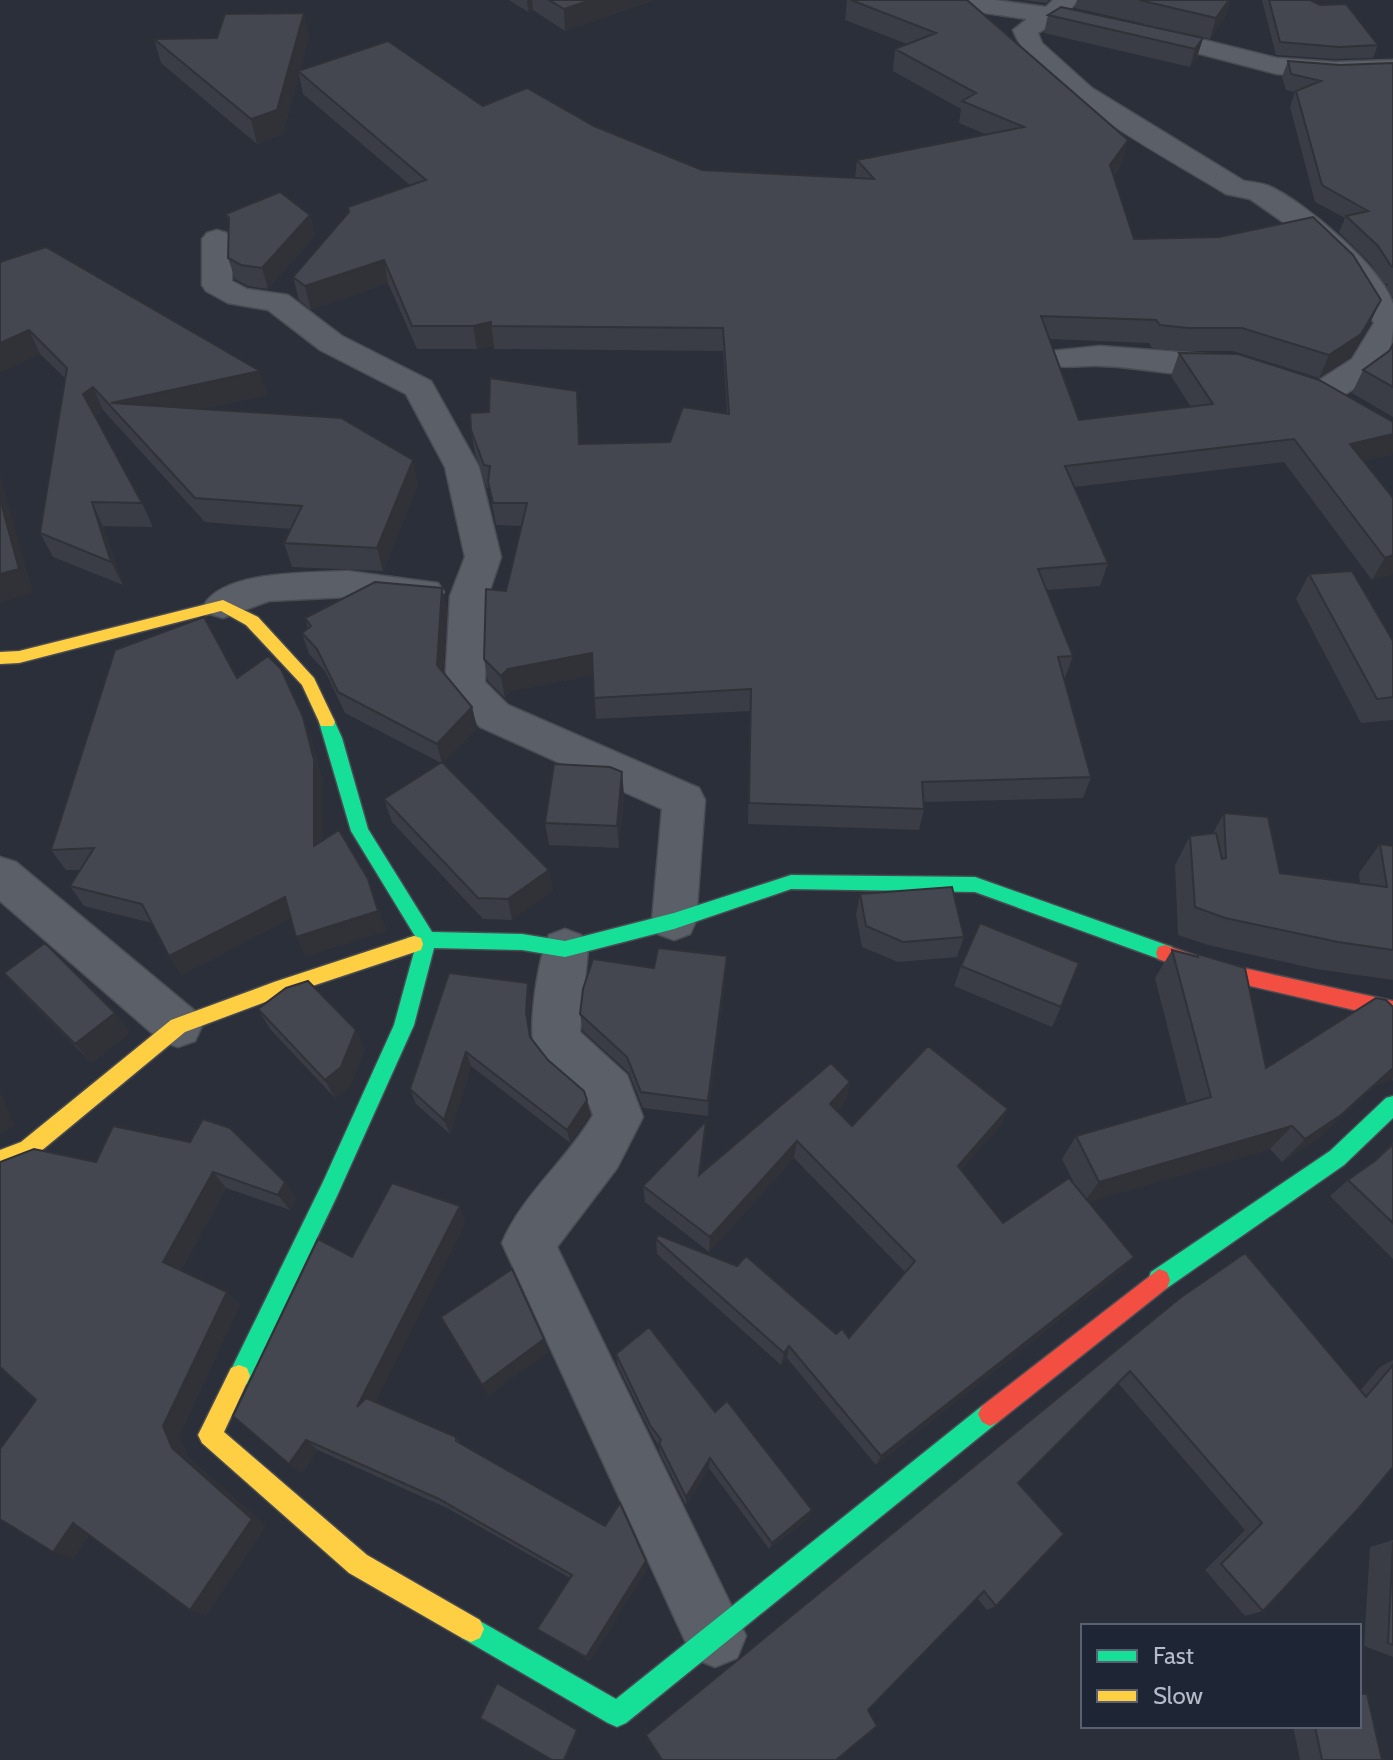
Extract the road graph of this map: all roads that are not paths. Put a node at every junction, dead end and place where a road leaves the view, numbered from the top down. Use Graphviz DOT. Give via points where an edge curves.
graph roads {
  1 [pos="944,0"];
  2 [pos="1060,7"];
  3 [pos="1093,22"];
  4 [pos="1120,27"];
  5 [pos="1393,68"];
  6 [pos="217,239"];
  7 [pos="1062,358"];
  8 [pos="1257,372"];
  9 [pos="1357,413"];
  10 [pos="469,596"];
  11 [pos="223,605"];
  12 [pos="0,658"];
  13 [pos="0,875"];
  14 [pos="674,921"];
  15 [pos="427,940"];
  16 [pos="565,949"];
  17 [pos="1393,1010"];
  18 [pos="178,1026"];
  19 [pos="1393,1105"];
  20 [pos="0,1160"];
  21 [pos="715,1636"];
  1 -- 2 [label="street"];
  2 -- 3 [label="street"];
  2 -- 9 [label="street" via="1025,30 1031,46 1073,84 1236,188 1259,192 1287,209 1357,271 1390,323 1357,375 1308,389"];
  4 -- 5 [label="street" via="1277,66"];
  6 -- 10 [label="street" via="217,285 239,297 287,289 331,343 419,388 462,467 483,557"];
  7 -- 8 [label="street" via="1233,364"];
  10 -- 11 [label="street" via="347,584 264,588"];
  10 -- 14 [label="street" via="465,686 494,716 684,800"];
  11 -- 12 [label="street"];
  11 -- 15 [label="street" via="252,621 308,682 334,738 360,831"];
  13 -- 18 [label="street"];
  14 -- 16 [label="street"];
  14 -- 17 [label="street" via="791,882 975,885 1207,968"];
  15 -- 16 [label="street" via="522,942"];
  15 -- 18 [label="street"];
  15 -- 21 [label="street" via="404,1025 210,1435 358,1564 617,1714"];
  16 -- 21 [label="street" via="555,1040 610,1091 618,1117 599,1151 528,1243"];
  18 -- 20 [label="street" via="28,1149"];
  19 -- 21 [label="street" via="1337,1158 1146,1289"];
}
